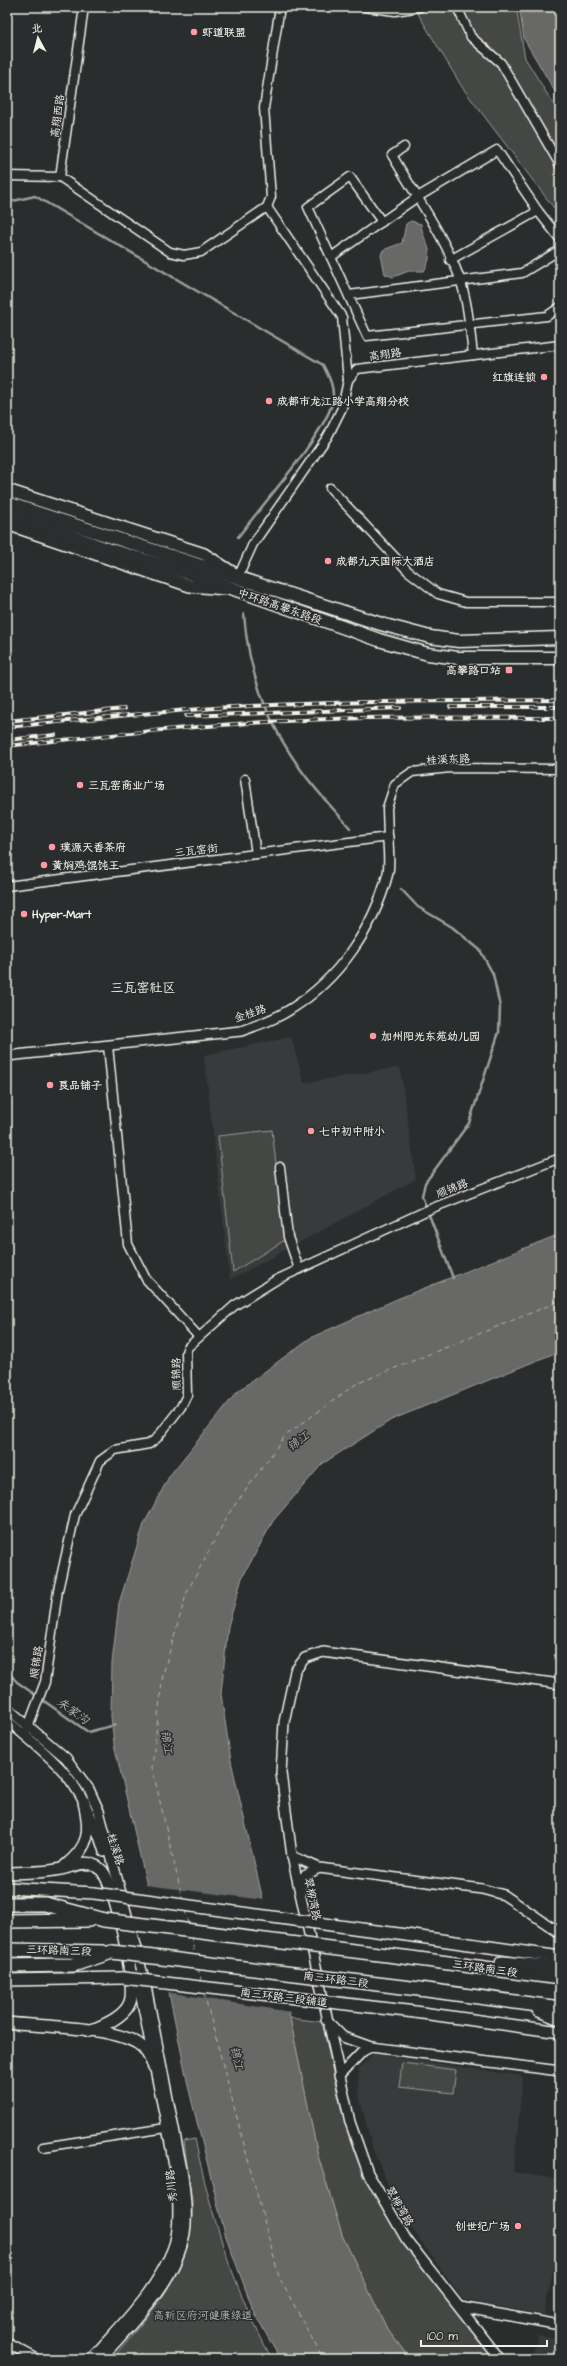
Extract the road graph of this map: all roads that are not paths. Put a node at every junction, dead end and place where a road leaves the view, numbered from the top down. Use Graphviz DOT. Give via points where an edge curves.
graph roads {
  1 [pos="84,7"];
  2 [pos="280,7"];
  3 [pos="365,7"];
  4 [pos="420,7"];
  5 [pos="457,7"];
  6 [pos="404,147"];
  7 [pos="560,165"];
  8 [pos="7,176"];
  9 [pos="60,177"];
  10 [pos="416,198"];
  11 [pos="267,207"];
  12 [pos="538,211"];
  13 [pos="382,222"];
  14 [pos="560,239"];
  15 [pos="555,253"];
  16 [pos="331,257"];
  17 [pos="450,260"];
  18 [pos="460,279"];
  19 [pos="349,295"];
  20 [pos="560,307"];
  21 [pos="560,314"];
  22 [pos="547,316"];
  23 [pos="469,324"];
  24 [pos="560,345"];
  25 [pos="473,355"];
  26 [pos="348,380"];
  27 [pos="330,488"];
  28 [pos="7,490"];
  29 [pos="7,503"];
  30 [pos="7,513"];
  31 [pos="7,524"];
  32 [pos="188,568"];
  33 [pos="238,577"];
  34 [pos="233,590"];
  35 [pos="560,602"];
  36 [pos="560,638"];
  37 [pos="560,658"];
  38 [pos="560,769"];
  39 [pos="245,779"];
  40 [pos="388,836"];
  41 [pos="256,854"];
  42 [pos="7,886"];
  43 [pos="108,1046"];
  44 [pos="7,1056"];
  45 [pos="560,1158"];
  46 [pos="280,1167"];
  47 [pos="299,1269"];
  48 [pos="200,1337"];
  49 [pos="560,1684"];
  50 [pos="7,1708"];
  51 [pos="7,1720"];
  52 [pos="27,1732"];
  53 [pos="84,1802"];
  54 [pos="292,1856"];
  55 [pos="319,1868"];
  56 [pos="62,1869"];
  57 [pos="7,1873"];
  58 [pos="7,1888"];
  59 [pos="300,1892"];
  60 [pos="7,1904"];
  61 [pos="104,1920"];
  62 [pos="7,1922"];
  63 [pos="560,1933"];
  64 [pos="7,1950"];
  65 [pos="112,1952"];
  66 [pos="560,1957"];
  67 [pos="440,1962"];
  68 [pos="7,1966"];
  69 [pos="560,1968"];
  70 [pos="560,1978"];
  71 [pos="7,1980"];
  72 [pos="146,1986"];
  73 [pos="522,2004"];
  74 [pos="560,2008"];
  75 [pos="144,2015"];
  76 [pos="560,2018"];
  77 [pos="326,2020"];
  78 [pos="7,2023"];
  79 [pos="89,2031"];
  80 [pos="560,2032"];
  81 [pos="371,2047"];
  82 [pos="154,2067"];
  83 [pos="560,2071"];
  84 [pos="339,2076"];
  85 [pos="166,2128"];
  86 [pos="43,2147"];
  87 [pos="460,2307"];
  88 [pos="560,2325"];
  89 [pos="7,2343"];
  90 [pos="37,2359"];
  91 [pos="92,2359"];
  92 [pos="101,2359"];
  93 [pos="500,2359"];
  1 -- 9 [label="street, 高翔西路"];
  2 -- 11 [label="street" via="264,108 271,198"];
  3 -- 4 [label="street" via="395,11"];
  5 -- 7 [label="street" via="471,37 501,63"];
  6 -- 10 [label="street" via="392,155"];
  8 -- 9 [label="street"];
  9 -- 11 [label="street" via="170,252 184,255 201,252"];
  10 -- 12 [label="street" via="497,150"];
  10 -- 13 [label="street"];
  10 -- 17 [label="street"];
  11 -- 26 [label="street" via="342,317"];
  12 -- 14 [label="street"];
  12 -- 17 [label="street"];
  13 -- 16 [label="street"];
  13 -- 16 [label="street" via="350,177 308,207"];
  15 -- 18 [label="street" via="522,273"];
  16 -- 19 [label="street"];
  17 -- 18 [label="street"];
  18 -- 19 [label="street"];
  18 -- 23 [label="street"];
  19 -- 23 [label="street" via="367,336"];
  20 -- 22 [label="street"];
  21 -- 22 [label="street"];
  22 -- 23 [label="street"];
  23 -- 25 [label="street"];
  24 -- 25 [label="street, 高翔路"];
  25 -- 26 [label="street, 高翔路" via="357,369"];
  26 -- 33 [label="street" via="342,408 328,436 253,544"];
  27 -- 35 [label="street" via="408,570 438,594 466,602"];
  28 -- 33 [label="main road" via="204,554"];
  29 -- 32 [label="main road, 中环路高攀东路段"];
  30 -- 32 [label="main road, 中环路高攀东路段" via="107,549"];
  31 -- 34 [label="main road" via="190,586"];
  32 -- 33 [label="main road, 中环路高攀东路段"];
  32 -- 34 [label="main road, 中环路高攀东路段"];
  33 -- 36 [label="main road, 中环路高攀东路段" via="430,637 459,641"];
  34 -- 37 [label="main road, 中环路高攀东路段" via="428,654 458,658"];
  38 -- 40 [label="street, 桂溪东路" via="450,768 412,772 395,784 387,808"];
  39 -- 41 [label="street"];
  40 -- 41 [label="street, 三瓦窑街"];
  40 -- 43 [label="street, 金桂路" via="388,872 359,941 332,979 291,1010 269,1021 241,1030"];
  41 -- 42 [label="street, 三瓦窑街"];
  43 -- 44 [label="street, 金桂路"];
  43 -- 48 [label="street" via="128,1244 146,1279"];
  45 -- 47 [label="street, 顺锦路" via="426,1210"];
  46 -- 47 [label="street" via="288,1236"];
  47 -- 48 [label="street, 顺锦路" via="234,1306"];
  48 -- 52 [label="street, 顺锦路" via="186,1352 188,1395 157,1438 140,1447 115,1450 100,1461 95,1469 75,1516 58,1590 45,1682"];
  49 -- 54 [label="street, 翠柳湾路" via="323,1652 305,1658 295,1671 283,1738 281,1773"];
  50 -- 52 [label="street, 桂溪路"];
  51 -- 52 [label="street, 桂溪路"];
  52 -- 53 [label="street, 桂溪路" via="62,1770"];
  52 -- 72 [label="street, 桂溪路" via="66,1758 89,1789 99,1811"];
  53 -- 56 [label="main road" via="89,1824 86,1842 74,1859"];
  53 -- 75 [label="street, 桂溪路" via="96,1823 118,1898"];
  54 -- 55 [label="street"];
  54 -- 59 [label="street, 翠柳湾路"];
  55 -- 59 [label="street" via="304,1876"];
  55 -- 63 [label="street" via="482,1888 504,1895"];
  56 -- 57 [label="main road"];
  56 -- 79 [label="main road" via="80,1863 93,1864 103,1872 117,1908 133,1988 130,2003 119,2015 105,2025"];
  58 -- 66 [label="main road, bridge" via="94,1893"];
  59 -- 77 [label="street, 翠柳湾路"];
  60 -- 61 [label="highway" via="45,1904"];
  61 -- 62 [label="highway"];
  61 -- 67 [label="highway, 三环路南三段, bridge"];
  64 -- 65 [label="highway, 三环路南三段"];
  65 -- 68 [label="highway" via="73,1965"];
  65 -- 73 [label="highway, 南三环路三段, bridge"];
  67 -- 69 [label="highway" via="520,1963"];
  67 -- 70 [label="highway, 三环路南三段"];
  71 -- 80 [label="main road, 南三环路三段辅道, bridge" via="123,1978 415,2012"];
  72 -- 92 [label="street, 秀川路" via="183,2175 186,2198 184,2233 172,2268 158,2292"];
  73 -- 74 [label="highway, 南三环路三段"];
  73 -- 76 [label="highway"];
  75 -- 82 [label="street, 秀川路"];
  77 -- 81 [label="street" via="343,2037"];
  77 -- 84 [label="street, 翠柳湾路"];
  78 -- 79 [label="main road"];
  79 -- 82 [label="main road" via="120,2036 137,2043 146,2051"];
  81 -- 83 [label="street"];
  81 -- 84 [label="street" via="363,2051"];
  82 -- 85 [label="street, 秀川路"];
  84 -- 87 [label="street, 翠柳湾路" via="350,2122 368,2173 406,2239"];
  85 -- 86 [label="street"];
  85 -- 91 [label="street, 秀川路" via="176,2178 177,2235 173,2249 159,2278 143,2302"];
  87 -- 88 [label="street"];
  87 -- 93 [label="street, 翠柳湾路"];
  89 -- 90 [label="street"];
}
